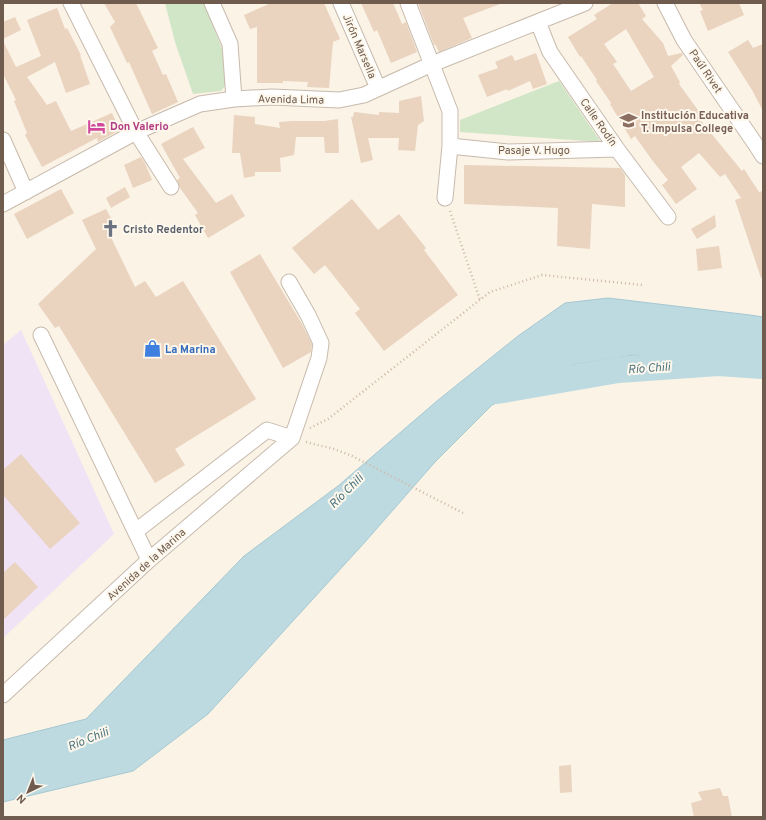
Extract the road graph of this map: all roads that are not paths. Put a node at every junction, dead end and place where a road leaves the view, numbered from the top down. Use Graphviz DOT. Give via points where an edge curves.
graph roads {
  1 [pos="71,3"];
  2 [pos="212,3"];
  3 [pos="341,3"];
  4 [pos="408,3"];
  5 [pos="585,3"];
  6 [pos="665,3"];
  7 [pos="538,22"];
  8 [pos="432,64"];
  9 [pos="378,88"];
  10 [pos="234,99"];
  11 [pos="136,132"];
  12 [pos="3,140"];
  13 [pos="450,146"];
  14 [pos="761,147"];
  15 [pos="617,149"];
  16 [pos="171,187"];
  17 [pos="26,192"];
  18 [pos="3,204"];
  19 [pos="447,204"];
  20 [pos="668,217"];
  21 [pos="289,282"];
  22 [pos="41,335"];
  23 [pos="292,438"];
  24 [pos="136,531"];
  25 [pos="149,560"];
  26 [pos="3,695"];
  1 -- 11 [label="street"];
  2 -- 10 [label="street" via="230,44"];
  3 -- 9 [label="street, Jirón Marsella"];
  4 -- 8 [label="street"];
  5 -- 7 [label="street, Avenida Lima"];
  6 -- 14 [label="street, Paúl Rivet" via="684,40"];
  7 -- 8 [label="street, Avenida Lima"];
  7 -- 15 [label="street, Calle Rodín" via="550,52"];
  8 -- 9 [label="street, Avenida Lima"];
  8 -- 13 [label="street" via="450,111"];
  9 -- 10 [label="street, Avenida Lima" via="364,95 339,100 272,97"];
  10 -- 11 [label="street, Avenida Lima" via="200,104"];
  11 -- 16 [label="street"];
  11 -- 17 [label="street, Avenida Lima"];
  12 -- 17 [label="street"];
  13 -- 15 [label="street, Pasaje V. Hugo" via="508,152"];
  13 -- 19 [label="street"];
  15 -- 20 [label="street, Calle Rodín"];
  17 -- 18 [label="street, Avenida Lima"];
  21 -- 23 [label="street" via="321,343 319,358"];
  22 -- 24 [label="street"];
  23 -- 24 [label="street" via="266,430"];
  23 -- 25 [label="street, Avenida de la Marina"];
  24 -- 25 [label="street"];
  25 -- 26 [label="street, Avenida de la Marina"];
}
